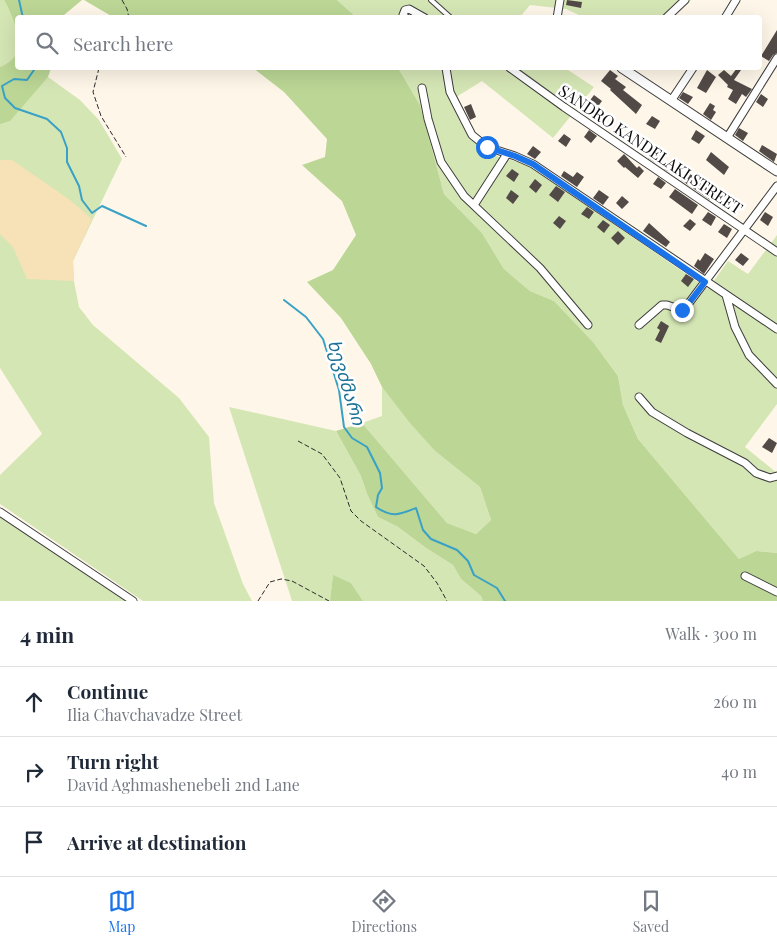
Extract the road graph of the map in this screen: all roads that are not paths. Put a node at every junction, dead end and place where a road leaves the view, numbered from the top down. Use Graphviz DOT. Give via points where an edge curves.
graph roads {
  1 [pos="431,0"];
  2 [pos="560,0"];
  3 [pos="685,0"];
  4 [pos="736,0"];
  5 [pos="404,15"];
  6 [pos="420,15"];
  7 [pos="448,15"];
  8 [pos="558,15"];
  9 [pos="669,15"];
  10 [pos="727,15"];
  11 [pos="777,58"];
  12 [pos="446,70"];
  13 [pos="513,70"];
  14 [pos="625,70"];
  15 [pos="692,70"];
  16 [pos="422,88"];
  17 [pos="671,102"];
  18 [pos="727,138"];
  19 [pos="507,154"];
  20 [pos="777,171"];
  21 [pos="777,186"];
  22 [pos="474,205"];
  23 [pos="744,230"];
  24 [pos="777,252"];
  25 [pos="705,282"];
  26 [pos="726,295"];
  27 [pos="639,324"];
  28 [pos="588,325"];
  29 [pos="777,329"];
  30 [pos="777,384"];
  31 [pos="639,397"];
  32 [pos="777,476"];
  33 [pos="0,512"];
  34 [pos="745,576"];
  35 [pos="777,592"];
  36 [pos="133,601"];
  1 -- 7 [label="lane"];
  2 -- 8 [label="street"];
  3 -- 9 [label="street"];
  4 -- 10 [label="street"];
  5 -- 6 [label="street" via="409,9"];
  11 -- 18 [label="street"];
  12 -- 19 [label="street" via="450,92 472,135 487,147"];
  13 -- 23 [label="street, SANDRO KANDELAKI STREET"];
  14 -- 17 [label="street"];
  15 -- 17 [label="street"];
  16 -- 22 [label="street" via="441,162"];
  17 -- 18 [label="street"];
  18 -- 20 [label="street"];
  19 -- 22 [label="street"];
  19 -- 25 [label="street" via="533,164"];
  21 -- 23 [label="street"];
  22 -- 28 [label="street" via="540,268"];
  23 -- 24 [label="street, SANDRO KANDELAKI STREET"];
  23 -- 25 [label="street"];
  25 -- 26 [label="street"];
  25 -- 27 [label="street" via="682,310 662,305"];
  26 -- 29 [label="street"];
  26 -- 30 [label="street" via="735,327 750,355"];
  31 -- 32 [label="street" via="652,412 745,463 756,473 770,478"];
  33 -- 36 [label="street"];
  34 -- 35 [label="street"];
}
